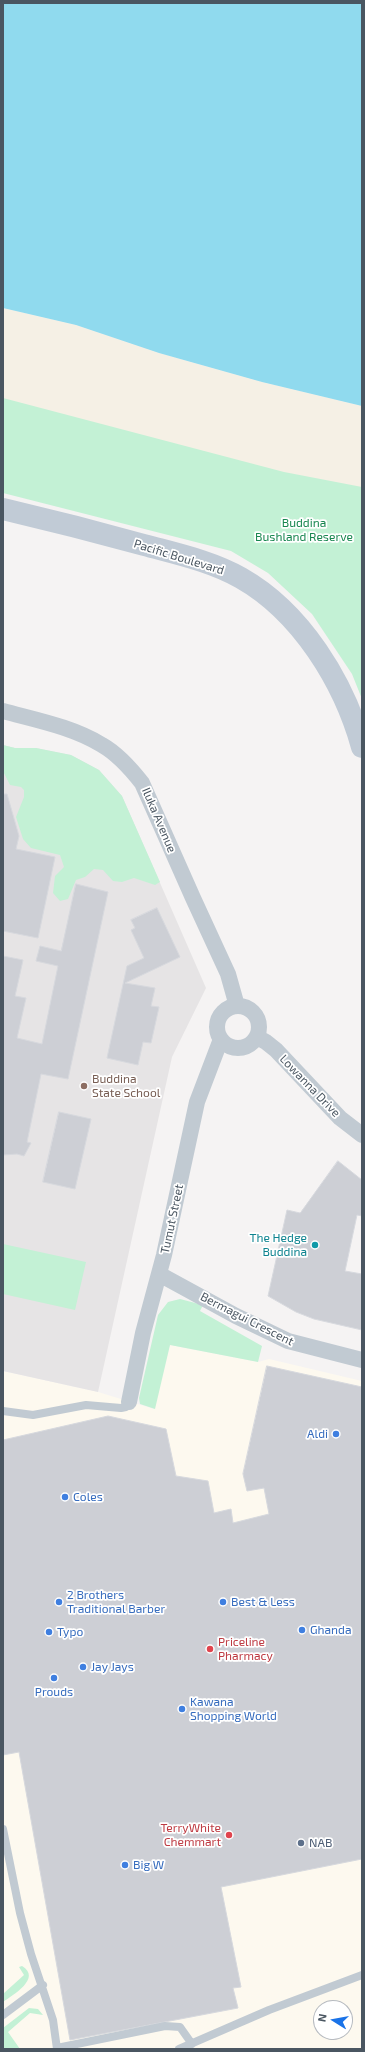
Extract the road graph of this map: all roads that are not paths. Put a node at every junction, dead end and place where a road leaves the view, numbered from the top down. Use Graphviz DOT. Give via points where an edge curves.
graph roads {
  1 [pos="3,509"];
  2 [pos="3,711"];
  3 [pos="362,747"];
  4 [pos="237,1006"];
  5 [pos="257,1037"];
  6 [pos="221,1039"];
  7 [pos="362,1136"];
  8 [pos="159,1274"];
  9 [pos="362,1360"];
  10 [pos="129,1402"];
  11 [pos="3,1411"];
  12 [pos="3,1829"];
  13 [pos="362,1975"];
  14 [pos="43,1985"];
  15 [pos="3,2015"];
  16 [pos="192,2044"];
  17 [pos="57,2048"];
  18 [pos="179,2049"];
  1 -- 3 [label="street, Pacific Boulevard" via="178,554 220,568 242,579 266,595 306,635 345,699"];
  2 -- 4 [label="street, Iluka Avenue" via="77,733 102,745 130,767 142,783 228,974"];
  4 -- 5 [label="street" via="249,1009 258,1019"];
  4 -- 6 [label="street" via="224,1012 220,1018 218,1025"];
  5 -- 6 [label="street" via="248,1046 236,1048 230,1047"];
  5 -- 7 [label="street, Lowanna Drive" via="276,1050 340,1118"];
  6 -- 8 [label="street, Tumut Street" via="198,1102"];
  8 -- 9 [label="street, Bermagui Crescent" via="288,1341"];
  8 -- 10 [label="street, Tumut Street"];
  10 -- 11 [label="lane" via="126,1407 121,1408 86,1405 34,1415"];
  12 -- 14 [label="lane" via="20,1913"];
  13 -- 16 [label="lane" via="269,2010"];
  14 -- 15 [label="lane"];
  14 -- 17 [label="lane" via="53,2020"];
  16 -- 17 [label="lane" via="180,2027 165,2026"];
  16 -- 18 [label="lane"];
}
